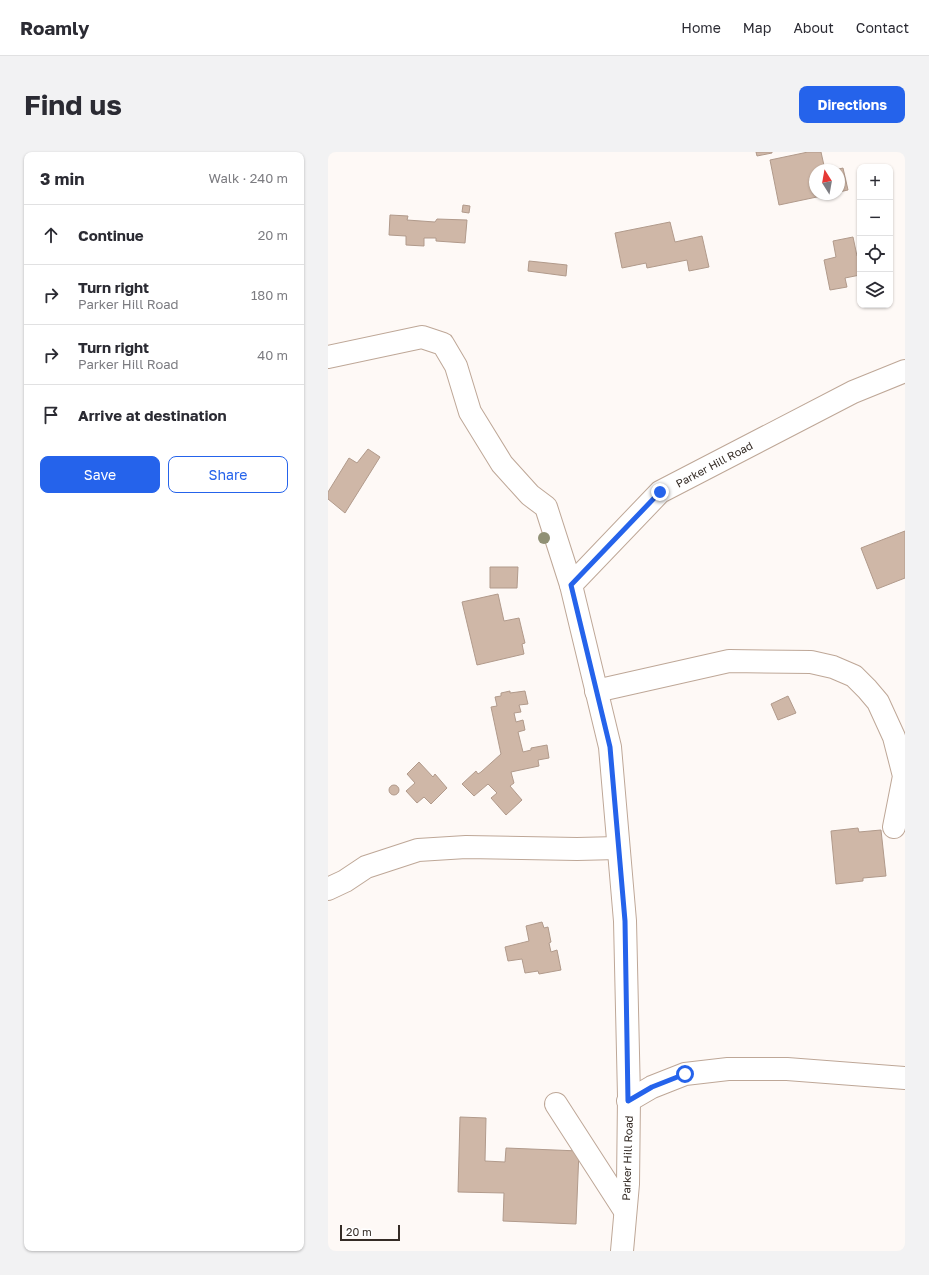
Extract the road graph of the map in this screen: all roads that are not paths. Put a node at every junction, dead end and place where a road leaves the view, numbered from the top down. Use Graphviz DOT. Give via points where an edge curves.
graph roads {
  1 [pos="328,357"];
  2 [pos="905,371"];
  3 [pos="571,585"];
  4 [pos="596,691"];
  5 [pos="894,827"];
  6 [pos="618,848"];
  7 [pos="328,889"];
  8 [pos="905,1078"];
  9 [pos="628,1101"];
  10 [pos="556,1104"];
  11 [pos="625,1211"];
  12 [pos="622,1251"];
  1 -- 3 [label="street" via="422,337 442,344 456,366 470,412 502,464 530,495 546,507"];
  2 -- 3 [label="street, Parker Hill Road" via="853,392 660,492"];
  3 -- 4 [label="street, Parker Hill Road"];
  4 -- 5 [label="street" via="729,661 811,662 833,667 854,676 878,702 894,737 904,776"];
  4 -- 6 [label="street, Parker Hill Road" via="610,747"];
  6 -- 7 [label="street" via="466,847 418,850 366,867"];
  6 -- 9 [label="street, Parker Hill Road" via="625,921"];
  8 -- 9 [label="street" via="787,1069 728,1068 685,1074 652,1087"];
  9 -- 11 [label="street, Parker Hill Road" via="628,1184"];
  10 -- 11 [label="street"];
  11 -- 12 [label="street, Parker Hill Road"];
}
